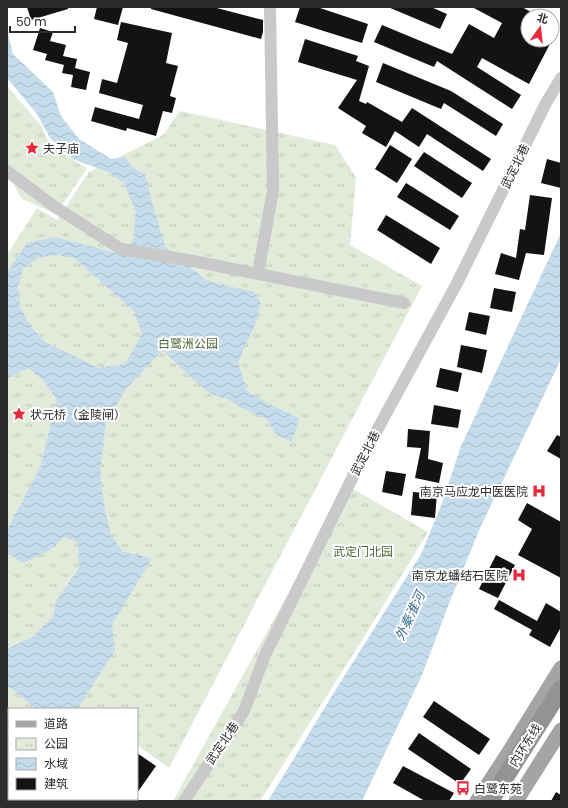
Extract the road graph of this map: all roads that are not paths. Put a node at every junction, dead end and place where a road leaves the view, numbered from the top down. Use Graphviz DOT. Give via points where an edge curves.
graph roads {
  1 [pos="270,7"];
  2 [pos="561,78"];
  3 [pos="7,171"];
  4 [pos="258,274"];
  5 [pos="404,302"];
  6 [pos="561,668"];
  7 [pos="561,689"];
  8 [pos="561,708"];
  9 [pos="561,730"];
  10 [pos="184,801"];
  11 [pos="477,801"];
  12 [pos="490,801"];
  13 [pos="503,801"];
  14 [pos="516,801"];
  1 -- 4 [label="street" via="273,190"];
  2 -- 10 [label="street, 武定北巷" via="456,285 363,456 265,655 244,711"];
  3 -- 4 [label="street" via="55,207 121,249"];
  4 -- 5 [label="street"];
  6 -- 11 [label="main road"];
  7 -- 12 [label="highway, 内环东线"];
  8 -- 13 [label="highway, 内环东线"];
  9 -- 14 [label="main road"];
}
